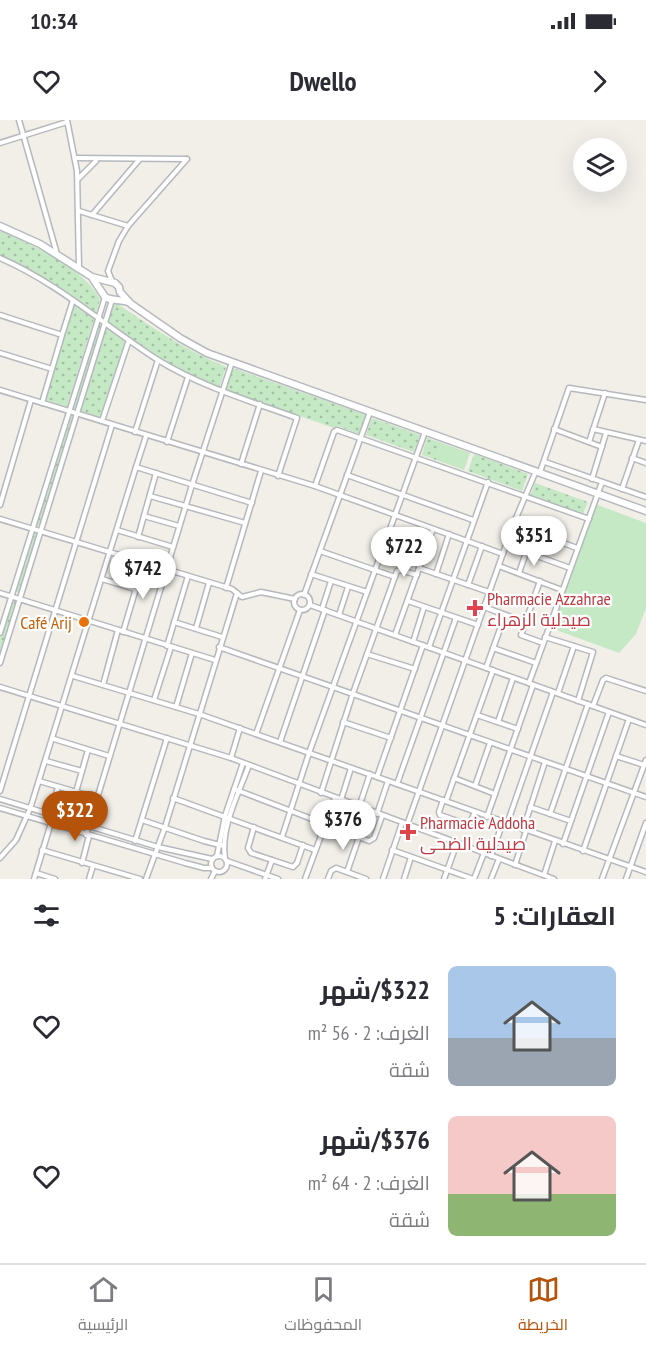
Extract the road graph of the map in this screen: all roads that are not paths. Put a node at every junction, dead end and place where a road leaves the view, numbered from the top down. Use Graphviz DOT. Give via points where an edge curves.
graph roads {
  1 [pos="19,120"];
  2 [pos="67,121"];
  3 [pos="24,136"];
  4 [pos="0,143"];
  5 [pos="75,158"];
  6 [pos="98,159"];
  7 [pos="139,159"];
  8 [pos="78,179"];
  9 [pos="79,211"];
  10 [pos="92,215"];
  11 [pos="0,226"];
  12 [pos="128,226"];
  13 [pos="57,254"];
  14 [pos="0,258"];
  15 [pos="79,269"];
  16 [pos="92,277"];
  17 [pos="110,282"];
  18 [pos="111,296"];
  19 [pos="73,300"];
  20 [pos="0,315"];
  21 [pos="97,317"];
  22 [pos="105,322"];
  23 [pos="62,335"];
  24 [pos="129,340"];
  25 [pos="0,353"];
  26 [pos="158,360"];
  27 [pos="232,362"];
  28 [pos="52,369"];
  29 [pos="188,377"];
  30 [pos="0,390"];
  31 [pos="223,391"];
  32 [pos="605,393"];
  33 [pos="31,400"];
  34 [pos="646,400"];
  35 [pos="42,403"];
  36 [pos="260,405"];
  37 [pos="68,410"];
  38 [pos="371,411"];
  39 [pos="76,413"];
  40 [pos="102,421"];
  41 [pos="112,425"];
  42 [pos="554,429"];
  43 [pos="593,429"];
  44 [pos="426,431"];
  45 [pos="135,432"];
  46 [pos="606,433"];
  47 [pos="146,436"];
  48 [pos="360,438"];
  49 [pos="639,440"];
  50 [pos="646,441"];
  51 [pos="167,442"];
  52 [pos="589,442"];
  53 [pos="602,447"];
  54 [pos="202,453"];
  55 [pos="417,458"];
  56 [pos="632,458"];
  57 [pos="545,462"];
  58 [pos="646,463"];
  59 [pos="241,464"];
  60 [pos="136,467"];
  61 [pos="261,471"];
  62 [pos="538,471"];
  63 [pos="156,473"];
  64 [pos="347,475"];
  65 [pos="278,476"];
  66 [pos="592,479"];
  67 [pos="488,482"];
  68 [pos="602,482"];
  69 [pos="192,485"];
  70 [pos="315,486"];
  71 [pos="622,489"];
  72 [pos="598,494"];
  73 [pos="150,495"];
  74 [pos="340,495"];
  75 [pos="401,495"];
  76 [pos="526,496"];
  77 [pos="646,497"];
  78 [pos="252,503"];
  79 [pos="0,504"];
  80 [pos="186,506"];
  81 [pos="646,511"];
  82 [pos="394,515"];
  83 [pos="144,516"];
  84 [pos="0,519"];
  85 [pos="589,519"];
  86 [pos="473,520"];
  87 [pos="246,523"];
  88 [pos="513,525"];
  89 [pos="179,526"];
  90 [pos="32,528"];
  91 [pos="433,529"];
  92 [pos="117,530"];
  93 [pos="40,531"];
  94 [pos="533,532"];
  95 [pos="449,534"];
  96 [pos="138,537"];
  97 [pos="466,540"];
  98 [pos="76,542"];
  99 [pos="482,546"];
  100 [pos="173,547"];
  101 [pos="577,548"];
  102 [pos="320,551"];
  103 [pos="110,552"];
  104 [pos="526,552"];
  105 [pos="503,554"];
  106 [pos="144,562"];
  107 [pos="499,566"];
  108 [pos="419,568"];
  109 [pos="570,568"];
  110 [pos="166,570"];
  111 [pos="374,570"];
  112 [pos="519,573"];
  113 [pos="311,574"];
  114 [pos="436,574"];
  115 [pos="417,575"];
  116 [pos="188,576"];
  117 [pos="394,577"];
  118 [pos="102,579"];
  119 [pos="452,580"];
  120 [pos="331,581"];
  121 [pos="540,581"];
  122 [pos="209,583"];
  123 [pos="468,585"];
  124 [pos="348,587"];
  125 [pos="226,588"];
  126 [pos="136,589"];
  127 [pos="562,590"];
  128 [pos="367,592"];
  129 [pos="489,592"];
  130 [pos="0,593"];
  131 [pos="237,593"];
  132 [pos="304,595"];
  133 [pos="11,596"];
  134 [pos="20,599"];
  135 [pos="295,599"];
  136 [pos="408,601"];
  137 [pos="309,605"];
  138 [pos="424,607"];
  139 [pos="484,607"];
  140 [pos="55,610"];
  141 [pos="300,610"];
  142 [pos="324,610"];
  143 [pos="441,612"];
  144 [pos="339,615"];
  145 [pos="505,615"];
  146 [pos="456,618"];
  147 [pos="89,621"];
  148 [pos="356,621"];
  149 [pos="174,622"];
  150 [pos="525,622"];
  151 [pos="478,625"];
  152 [pos="195,628"];
  153 [pos="376,628"];
  154 [pos="120,631"];
  155 [pos="0,633"];
  156 [pos="395,635"];
  157 [pos="222,637"];
  158 [pos="545,637"];
  159 [pos="145,639"];
  160 [pos="412,642"];
  161 [pos="543,643"];
  162 [pos="423,645"];
  163 [pos="169,646"];
  164 [pos="219,646"];
  165 [pos="574,646"];
  166 [pos="429,647"];
  167 [pos="493,648"];
  168 [pos="192,653"];
  169 [pos="444,653"];
  170 [pos="367,654"];
  171 [pos="215,660"];
  172 [pos="465,660"];
  173 [pos="0,663"];
  174 [pos="536,663"];
  175 [pos="279,666"];
  176 [pos="486,668"];
  177 [pos="415,669"];
  178 [pos="493,670"];
  179 [pos="303,675"];
  180 [pos="73,676"];
  181 [pos="513,678"];
  182 [pos="531,684"];
  183 [pos="103,685"];
  184 [pos="334,686"];
  185 [pos="0,687"];
  186 [pos="646,691"];
  187 [pos="129,692"];
  188 [pos="353,693"];
  189 [pos="556,693"];
  190 [pos="30,696"];
  191 [pos="154,700"];
  192 [pos="578,701"];
  193 [pos="590,705"];
  194 [pos="64,706"];
  195 [pos="176,707"];
  196 [pos="401,710"];
  197 [pos="609,712"];
  198 [pos="199,714"];
  199 [pos="477,715"];
  200 [pos="421,717"];
  201 [pos="629,719"];
  202 [pos="343,722"];
  203 [pos="498,722"];
  204 [pos="120,723"];
  205 [pos="442,725"];
  206 [pos="646,725"];
  207 [pos="240,728"];
  208 [pos="518,729"];
  209 [pos="256,734"];
  210 [pos="469,735"];
  211 [pos="167,738"];
  212 [pos="391,738"];
  213 [pos="54,739"];
  214 [pos="280,742"];
  215 [pos="490,742"];
  216 [pos="190,745"];
  217 [pos="88,750"];
  218 [pos="510,750"];
  219 [pos="309,753"];
  220 [pos="109,756"];
  221 [pos="616,756"];
  222 [pos="532,757"];
  223 [pos="231,758"];
  224 [pos="646,760"];
  225 [pos="46,761"];
  226 [pos="332,761"];
  227 [pos="545,762"];
  228 [pos="243,763"];
  229 [pos="249,765"];
  230 [pos="644,765"];
  231 [pos="351,768"];
  232 [pos="565,769"];
  233 [pos="82,771"];
  234 [pos="370,774"];
  235 [pos="641,774"];
  236 [pos="586,776"];
  237 [pos="646,776"];
  238 [pos="377,777"];
  239 [pos="454,778"];
  240 [pos="39,781"];
  241 [pos="388,781"];
  242 [pos="300,784"];
  243 [pos="397,784"];
  244 [pos="606,784"];
  245 [pos="475,786"];
  246 [pos="58,787"];
  247 [pos="234,789"];
  248 [pos="0,791"];
  249 [pos="240,791"];
  250 [pos="76,792"];
  251 [pos="418,792"];
  252 [pos="321,793"];
  253 [pos="633,793"];
  254 [pos="495,794"];
  255 [pos="646,797"];
  256 [pos="97,798"];
  257 [pos="173,798"];
  258 [pos="335,798"];
  259 [pos="0,799"];
  260 [pos="341,800"];
  261 [pos="445,801"];
  262 [pos="359,807"];
  263 [pos="530,807"];
  264 [pos="0,808"];
  265 [pos="30,809"];
  266 [pos="291,810"];
  267 [pos="475,812"];
  268 [pos="550,814"];
  269 [pos="51,815"];
  270 [pos="380,815"];
  271 [pos="27,816"];
  272 [pos="225,816"];
  273 [pos="488,817"];
  274 [pos="230,818"];
  275 [pos="68,820"];
  276 [pos="142,820"];
  277 [pos="571,821"];
  278 [pos="505,823"];
  279 [pos="646,823"];
  280 [pos="51,824"];
  281 [pos="325,824"];
  282 [pos="404,824"];
  283 [pos="88,826"];
  284 [pos="165,827"];
  285 [pos="255,827"];
  286 [pos="524,830"];
  287 [pos="645,830"];
  288 [pos="87,835"];
  289 [pos="282,837"];
  290 [pos="358,837"];
  291 [pos="135,841"];
  292 [pos="555,842"];
  293 [pos="457,843"];
  294 [pos="563,844"];
  295 [pos="218,845"];
  296 [pos="303,845"];
  297 [pos="224,846"];
  298 [pos="158,847"];
  299 [pos="42,850"];
  300 [pos="315,850"];
  301 [pos="392,850"];
  302 [pos="583,851"];
  303 [pos="484,853"];
  304 [pos="156,854"];
  305 [pos="217,856"];
  306 [pos="491,856"];
  307 [pos="411,857"];
  308 [pos="0,858"];
  309 [pos="498,859"];
  310 [pos="212,860"];
  311 [pos="226,860"];
  312 [pos="272,860"];
  313 [pos="609,860"];
  314 [pos="82,863"];
  315 [pos="515,865"];
  316 [pos="93,866"];
  317 [pos="630,867"];
  318 [pos="213,869"];
  319 [pos="447,870"];
  320 [pos="347,872"];
  321 [pos="36,873"];
  322 [pos="646,873"];
  323 [pos="541,876"];
  324 [pos="266,877"];
  325 [pos="34,879"];
  326 [pos="55,879"];
  327 [pos="89,879"];
  328 [pos="140,879"];
  329 [pos="146,879"];
  330 [pos="211,879"];
  331 [pos="278,879"];
  332 [pos="305,879"];
  333 [pos="328,879"];
  334 [pos="366,879"];
  335 [pos="383,879"];
  336 [pos="404,879"];
  337 [pos="444,879"];
  338 [pos="474,879"];
  339 [pos="491,879"];
  340 [pos="554,879"];
  341 [pos="602,879"];
  342 [pos="626,879"];
  1 -- 3 [label="street"];
  2 -- 3 [label="street"];
  2 -- 5 [label="street"];
  3 -- 4 [label="street"];
  3 -- 13 [label="street"];
  5 -- 6 [label="street"];
  5 -- 8 [label="street"];
  6 -- 7 [label="street"];
  6 -- 8 [label="street"];
  7 -- 10 [label="street"];
  7 -- 12 [label="street" via="187,159"];
  8 -- 9 [label="street"];
  9 -- 10 [label="street"];
  9 -- 15 [label="street"];
  10 -- 12 [label="street"];
  11 -- 13 [label="main road"];
  12 -- 17 [label="street" via="108,271"];
  13 -- 15 [label="main road"];
  14 -- 19 [label="street"];
  15 -- 16 [label="main road"];
  16 -- 17 [label="main road"];
  16 -- 18 [label="main road"];
  17 -- 18 [label="main road" via="102,287"];
  17 -- 18 [label="main road" via="119,286"];
  18 -- 21 [label="street"];
  18 -- 22 [label="street"];
  18 -- 27 [label="main road" via="131,304 207,353"];
  19 -- 21 [label="street"];
  19 -- 23 [label="street"];
  20 -- 23 [label="street"];
  21 -- 22 [label="street"];
  21 -- 37 [label="street"];
  22 -- 24 [label="street"];
  22 -- 39 [label="street"];
  23 -- 28 [label="street"];
  24 -- 26 [label="street"];
  24 -- 40 [label="street"];
  25 -- 28 [label="street"];
  26 -- 29 [label="street"];
  26 -- 45 [label="street"];
  27 -- 31 [label="street"];
  27 -- 38 [label="main road"];
  28 -- 35 [label="street"];
  29 -- 31 [label="street"];
  29 -- 51 [label="street"];
  30 -- 33 [label="street"];
  31 -- 36 [label="street"];
  31 -- 54 [label="street"];
  32 -- 34 [label="street"];
  32 -- 42 [label="street" via="569,388"];
  32 -- 43 [label="street"];
  33 -- 35 [label="street"];
  33 -- 79 [label="street"];
  35 -- 37 [label="street"];
  36 -- 59 [label="street"];
  36 -- 65 [label="street" via="297,418"];
  37 -- 39 [label="street"];
  37 -- 90 [label="street"];
  38 -- 44 [label="main road"];
  38 -- 48 [label="street"];
  39 -- 40 [label="street"];
  39 -- 93 [label="street"];
  40 -- 41 [label="street"];
  41 -- 45 [label="street"];
  41 -- 98 [label="street"];
  42 -- 52 [label="street"];
  42 -- 57 [label="street"];
  43 -- 46 [label="street"];
  43 -- 52 [label="street"];
  44 -- 55 [label="street"];
  44 -- 62 [label="main road"];
  45 -- 47 [label="street"];
  46 -- 49 [label="street"];
  46 -- 53 [label="street"];
  47 -- 51 [label="street"];
  47 -- 60 [label="street"];
  48 -- 55 [label="street"];
  48 -- 64 [label="street"];
  48 -- 70 [label="street" via="335,431"];
  49 -- 50 [label="street"];
  49 -- 56 [label="street"];
  51 -- 54 [label="street"];
  52 -- 53 [label="street"];
  53 -- 66 [label="street"];
  54 -- 59 [label="street"];
  54 -- 69 [label="street"];
  55 -- 67 [label="street"];
  55 -- 75 [label="street"];
  56 -- 58 [label="street"];
  56 -- 71 [label="street"];
  57 -- 62 [label="street"];
  57 -- 66 [label="street"];
  59 -- 61 [label="street"];
  60 -- 63 [label="street"];
  60 -- 92 [label="street"];
  61 -- 65 [label="street"];
  61 -- 78 [label="street"];
  62 -- 72 [label="main road"];
  62 -- 76 [label="street"];
  63 -- 69 [label="street"];
  63 -- 73 [label="street"];
  64 -- 74 [label="street"];
  64 -- 75 [label="street"];
  65 -- 70 [label="street"];
  66 -- 68 [label="street"];
  67 -- 76 [label="street"];
  67 -- 86 [label="street"];
  68 -- 71 [label="street"];
  68 -- 72 [label="street"];
  69 -- 78 [label="street"];
  69 -- 80 [label="street"];
  70 -- 74 [label="street"];
  71 -- 77 [label="street"];
  72 -- 81 [label="main road"];
  72 -- 85 [label="street"];
  73 -- 80 [label="street"];
  73 -- 83 [label="street"];
  74 -- 82 [label="street"];
  74 -- 102 [label="street"];
  75 -- 82 [label="street"];
  75 -- 86 [label="street"];
  76 -- 85 [label="street"];
  76 -- 88 [label="street"];
  78 -- 87 [label="street"];
  80 -- 87 [label="street"];
  80 -- 89 [label="street"];
  82 -- 91 [label="street"];
  82 -- 111 [label="street"];
  83 -- 89 [label="street"];
  83 -- 96 [label="street"];
  84 -- 90 [label="street"];
  85 -- 101 [label="street"];
  86 -- 97 [label="street"];
  87 -- 125 [label="street"];
  88 -- 94 [label="street"];
  88 -- 105 [label="street"];
  89 -- 100 [label="street"];
  90 -- 93 [label="street"];
  90 -- 133 [label="street"];
  91 -- 95 [label="street"];
  91 -- 108 [label="street"];
  92 -- 96 [label="street"];
  92 -- 103 [label="street"];
  93 -- 98 [label="street"];
  93 -- 134 [label="street"];
  94 -- 101 [label="street"];
  94 -- 104 [label="street"];
  95 -- 97 [label="street"];
  95 -- 114 [label="street"];
  96 -- 100 [label="street"];
  97 -- 99 [label="street"];
  97 -- 119 [label="street"];
  98 -- 103 [label="street"];
  98 -- 140 [label="street"];
  99 -- 105 [label="street"];
  99 -- 123 [label="street"];
  100 -- 110 [label="street"];
  101 -- 109 [label="street"];
  102 -- 111 [label="street"];
  102 -- 113 [label="street"];
  103 -- 106 [label="street"];
  103 -- 118 [label="street"];
  104 -- 109 [label="street"];
  104 -- 112 [label="street"];
  105 -- 107 [label="street"];
  106 -- 110 [label="street"];
  106 -- 126 [label="street"];
  107 -- 112 [label="street"];
  107 -- 129 [label="street"];
  108 -- 114 [label="street"];
  108 -- 115 [label="street"];
  109 -- 127 [label="street"];
  110 -- 116 [label="street"];
  110 -- 159 [label="street"];
  111 -- 117 [label="street"];
  111 -- 128 [label="street"];
  112 -- 121 [label="street"];
  113 -- 120 [label="street"];
  113 -- 132 [label="street"];
  114 -- 119 [label="street"];
  115 -- 117 [label="street" via="399,569"];
  115 -- 136 [label="street"];
  116 -- 122 [label="street"];
  116 -- 149 [label="street"];
  117 -- 153 [label="street"];
  118 -- 126 [label="street"];
  118 -- 147 [label="street"];
  119 -- 123 [label="street"];
  119 -- 143 [label="street"];
  120 -- 124 [label="street"];
  120 -- 142 [label="street"];
  121 -- 127 [label="street"];
  121 -- 150 [label="street"];
  122 -- 125 [label="street"];
  122 -- 152 [label="street"];
  123 -- 129 [label="street"];
  124 -- 128 [label="street"];
  124 -- 144 [label="street"];
  125 -- 131 [label="street"];
  126 -- 154 [label="street"];
  127 -- 158 [label="street"];
  128 -- 148 [label="street"];
  129 -- 139 [label="street"];
  130 -- 133 [label="street"];
  131 -- 135 [label="street" via="245,597 264,592"];
  131 -- 157 [label="street"];
  132 -- 135 [label="street"];
  132 -- 137 [label="street"];
  133 -- 134 [label="street"];
  133 -- 155 [label="street"];
  134 -- 140 [label="street"];
  134 -- 173 [label="street"];
  135 -- 141 [label="street" via="294,605"];
  136 -- 138 [label="street"];
  136 -- 156 [label="street"];
  137 -- 141 [label="street"];
  137 -- 142 [label="street"];
  138 -- 143 [label="street"];
  138 -- 160 [label="street"];
  139 -- 145 [label="street"];
  139 -- 151 [label="street"];
  140 -- 147 [label="street"];
  140 -- 190 [label="street"];
  141 -- 175 [label="street"];
  142 -- 144 [label="street"];
  142 -- 179 [label="street"];
  143 -- 146 [label="street"];
  143 -- 166 [label="street"];
  144 -- 148 [label="street"];
  145 -- 150 [label="street"];
  145 -- 167 [label="street"];
  146 -- 151 [label="street"];
  146 -- 169 [label="street"];
  147 -- 154 [label="street"];
  147 -- 180 [label="street"];
  148 -- 153 [label="street"];
  148 -- 184 [label="street"];
  149 -- 152 [label="street"];
  149 -- 163 [label="street"];
  150 -- 161 [label="street" via="521,635"];
  151 -- 172 [label="street"];
  152 -- 157 [label="street"];
  153 -- 156 [label="street"];
  153 -- 170 [label="street"];
  154 -- 159 [label="street"];
  154 -- 183 [label="street"];
  156 -- 160 [label="street"];
  157 -- 164 [label="street"];
  158 -- 161 [label="street"];
  158 -- 165 [label="street"];
  159 -- 163 [label="street"];
  159 -- 187 [label="street"];
  160 -- 162 [label="street"];
  161 -- 174 [label="street"];
  162 -- 166 [label="street"];
  162 -- 177 [label="street"];
  163 -- 168 [label="street"];
  163 -- 191 [label="street"];
  164 -- 171 [label="street"];
  164 -- 175 [label="street"];
  165 -- 189 [label="street"];
  165 -- 192 [label="street" via="594,654"];
  166 -- 169 [label="street"];
  167 -- 174 [label="street"];
  167 -- 176 [label="street"];
  168 -- 171 [label="street"];
  168 -- 195 [label="street"];
  169 -- 172 [label="street"];
  169 -- 200 [label="street"];
  170 -- 177 [label="street"];
  170 -- 188 [label="street"];
  171 -- 198 [label="street"];
  172 -- 176 [label="street"];
  172 -- 205 [label="street"];
  174 -- 182 [label="street"];
  175 -- 179 [label="street"];
  175 -- 209 [label="street"];
  176 -- 178 [label="street"];
  177 -- 196 [label="street"];
  178 -- 181 [label="street"];
  178 -- 199 [label="street"];
  179 -- 184 [label="street"];
  179 -- 214 [label="street"];
  180 -- 183 [label="street"];
  180 -- 194 [label="street"];
  181 -- 182 [label="street"];
  181 -- 203 [label="street"];
  182 -- 189 [label="street"];
  182 -- 208 [label="street"];
  183 -- 187 [label="street"];
  184 -- 188 [label="street"];
  184 -- 219 [label="street"];
  185 -- 190 [label="street"];
  186 -- 193 [label="street" via="606,678"];
  187 -- 191 [label="street"];
  187 -- 204 [label="street"];
  188 -- 196 [label="street"];
  188 -- 202 [label="street"];
  189 -- 192 [label="street"];
  189 -- 222 [label="street"];
  190 -- 194 [label="street"];
  190 -- 248 [label="street"];
  191 -- 195 [label="street"];
  192 -- 193 [label="street"];
  193 -- 197 [label="street"];
  193 -- 232 [label="street"];
  194 -- 204 [label="street"];
  194 -- 213 [label="street"];
  195 -- 198 [label="street"];
  196 -- 200 [label="street"];
  196 -- 212 [label="street"];
  197 -- 201 [label="street"];
  197 -- 236 [label="street"];
  198 -- 207 [label="street"];
  198 -- 216 [label="street"];
  199 -- 203 [label="street"];
  199 -- 210 [label="street"];
  200 -- 205 [label="street"];
  200 -- 243 [label="street"];
  201 -- 206 [label="street"];
  201 -- 221 [label="street"];
  202 -- 212 [label="street"];
  202 -- 226 [label="street"];
  203 -- 208 [label="street"];
  204 -- 211 [label="street"];
  204 -- 220 [label="street"];
  205 -- 210 [label="street"];
  205 -- 251 [label="street"];
  207 -- 209 [label="street"];
  207 -- 223 [label="street"];
  208 -- 218 [label="street"];
  209 -- 214 [label="street"];
  210 -- 215 [label="street"];
  210 -- 239 [label="street"];
  211 -- 216 [label="street"];
  211 -- 276 [label="street"];
  212 -- 238 [label="street"];
  213 -- 217 [label="street"];
  213 -- 225 [label="street"];
  214 -- 219 [label="street"];
  215 -- 218 [label="street"];
  215 -- 245 [label="street"];
  216 -- 223 [label="street"];
  216 -- 257 [label="street"];
  217 -- 220 [label="street"];
  217 -- 233 [label="street"];
  218 -- 222 [label="street"];
  218 -- 254 [label="street"];
  219 -- 226 [label="street"];
  219 -- 242 [label="street"];
  220 -- 256 [label="street"];
  221 -- 230 [label="street"];
  221 -- 244 [label="street"];
  222 -- 227 [label="street"];
  222 -- 278 [label="street"];
  223 -- 228 [label="street"];
  224 -- 230 [label="street"];
  225 -- 233 [label="street"];
  225 -- 240 [label="street"];
  226 -- 231 [label="street"];
  226 -- 252 [label="street"];
  227 -- 232 [label="street"];
  227 -- 263 [label="street"];
  228 -- 229 [label="street"];
  228 -- 247 [label="street"];
  229 -- 242 [label="street"];
  229 -- 249 [label="street"];
  230 -- 235 [label="street"];
  231 -- 234 [label="street"];
  231 -- 260 [label="street"];
  232 -- 236 [label="street"];
  232 -- 268 [label="street"];
  233 -- 250 [label="street"];
  234 -- 238 [label="street"];
  234 -- 262 [label="street"];
  235 -- 237 [label="street"];
  235 -- 253 [label="street"];
  236 -- 244 [label="street"];
  236 -- 277 [label="street"];
  238 -- 241 [label="street"];
  239 -- 245 [label="street"];
  239 -- 261 [label="street"];
  240 -- 246 [label="street"];
  240 -- 265 [label="street"];
  241 -- 243 [label="street"];
  241 -- 270 [label="street"];
  242 -- 252 [label="street"];
  242 -- 266 [label="street"];
  243 -- 251 [label="street"];
  244 -- 253 [label="street"];
  244 -- 302 [label="street"];
  245 -- 254 [label="street"];
  246 -- 250 [label="street"];
  246 -- 269 [label="street"];
  247 -- 249 [label="street"];
  247 -- 272 [label="street"];
  249 -- 266 [label="street"];
  249 -- 274 [label="street"];
  250 -- 256 [label="street"];
  250 -- 275 [label="street"];
  251 -- 261 [label="street"];
  251 -- 282 [label="street"];
  252 -- 258 [label="street"];
  253 -- 255 [label="street"];
  253 -- 313 [label="street"];
  254 -- 273 [label="street"];
  256 -- 283 [label="street"];
  257 -- 272 [label="street"];
  257 -- 284 [label="street"];
  258 -- 260 [label="street"];
  258 -- 281 [label="street"];
  259 -- 265 [label="street"];
  260 -- 262 [label="street"];
  261 -- 267 [label="street"];
  261 -- 267 [label="street" via="440,815 469,825"];
  262 -- 270 [label="street"];
  263 -- 268 [label="street"];
  263 -- 286 [label="street"];
  264 -- 271 [label="street"];
  265 -- 269 [label="street"];
  265 -- 271 [label="street"];
  266 -- 281 [label="street"];
  266 -- 289 [label="street"];
  267 -- 273 [label="street"];
  268 -- 277 [label="street"];
  269 -- 275 [label="street"];
  270 -- 282 [label="street"];
  270 -- 290 [label="street" via="373,840"];
  271 -- 280 [label="street"];
  271 -- 308 [label="street" via="16,840"];
  272 -- 274 [label="street"];
  272 -- 295 [label="street"];
  273 -- 278 [label="street"];
  274 -- 285 [label="street"];
  274 -- 297 [label="street"];
  275 -- 283 [label="street"];
  276 -- 284 [label="street"];
  276 -- 291 [label="street"];
  277 -- 294 [label="street"];
  278 -- 286 [label="street"];
  278 -- 306 [label="street"];
  279 -- 287 [label="street"];
  280 -- 288 [label="street"];
  280 -- 299 [label="street"];
  281 -- 290 [label="street"];
  281 -- 300 [label="street"];
  282 -- 293 [label="street"];
  282 -- 301 [label="street"];
  283 -- 288 [label="street"];
  283 -- 291 [label="street"];
  284 -- 295 [label="street"];
  284 -- 298 [label="street"];
  285 -- 289 [label="street"];
  285 -- 312 [label="street" via="248,850"];
  286 -- 292 [label="street"];
  286 -- 315 [label="street"];
  287 -- 317 [label="street"];
  288 -- 304 [label="street"];
  288 -- 314 [label="street"];
  289 -- 296 [label="street"];
  290 -- 320 [label="street"];
  291 -- 298 [label="street"];
  292 -- 294 [label="street"];
  292 -- 323 [label="street"];
  293 -- 303 [label="street"];
  293 -- 319 [label="street"];
  294 -- 302 [label="street"];
  295 -- 297 [label="street"];
  295 -- 305 [label="street"];
  296 -- 300 [label="street"];
  296 -- 312 [label="street" via="294,867"];
  297 -- 311 [label="street"];
  298 -- 304 [label="street"];
  298 -- 310 [label="street"];
  299 -- 314 [label="street"];
  299 -- 321 [label="street"];
  300 -- 332 [label="street"];
  301 -- 307 [label="street"];
  301 -- 335 [label="street"];
  302 -- 313 [label="street"];
  303 -- 306 [label="street"];
  303 -- 338 [label="street"];
  304 -- 318 [label="street"];
  304 -- 329 [label="street"];
  305 -- 310 [label="street"];
  305 -- 311 [label="street"];
  306 -- 309 [label="street"];
  307 -- 319 [label="street"];
  307 -- 336 [label="street"];
  309 -- 315 [label="street"];
  309 -- 339 [label="street"];
  310 -- 318 [label="street"];
  311 -- 318 [label="street" via="223,872"];
  311 -- 324 [label="street"];
  312 -- 324 [label="street"];
  313 -- 317 [label="street"];
  313 -- 341 [label="street"];
  314 -- 316 [label="street"];
  315 -- 323 [label="street"];
  316 -- 327 [label="street"];
  316 -- 328 [label="street"];
  317 -- 322 [label="street"];
  317 -- 342 [label="street"];
  318 -- 330 [label="street"];
  319 -- 337 [label="street"];
  319 -- 338 [label="street"];
  320 -- 333 [label="street" via="334,868"];
  320 -- 334 [label="street"];
  321 -- 325 [label="street"];
  321 -- 326 [label="street"];
  323 -- 340 [label="street"];
  324 -- 331 [label="street"];
}
